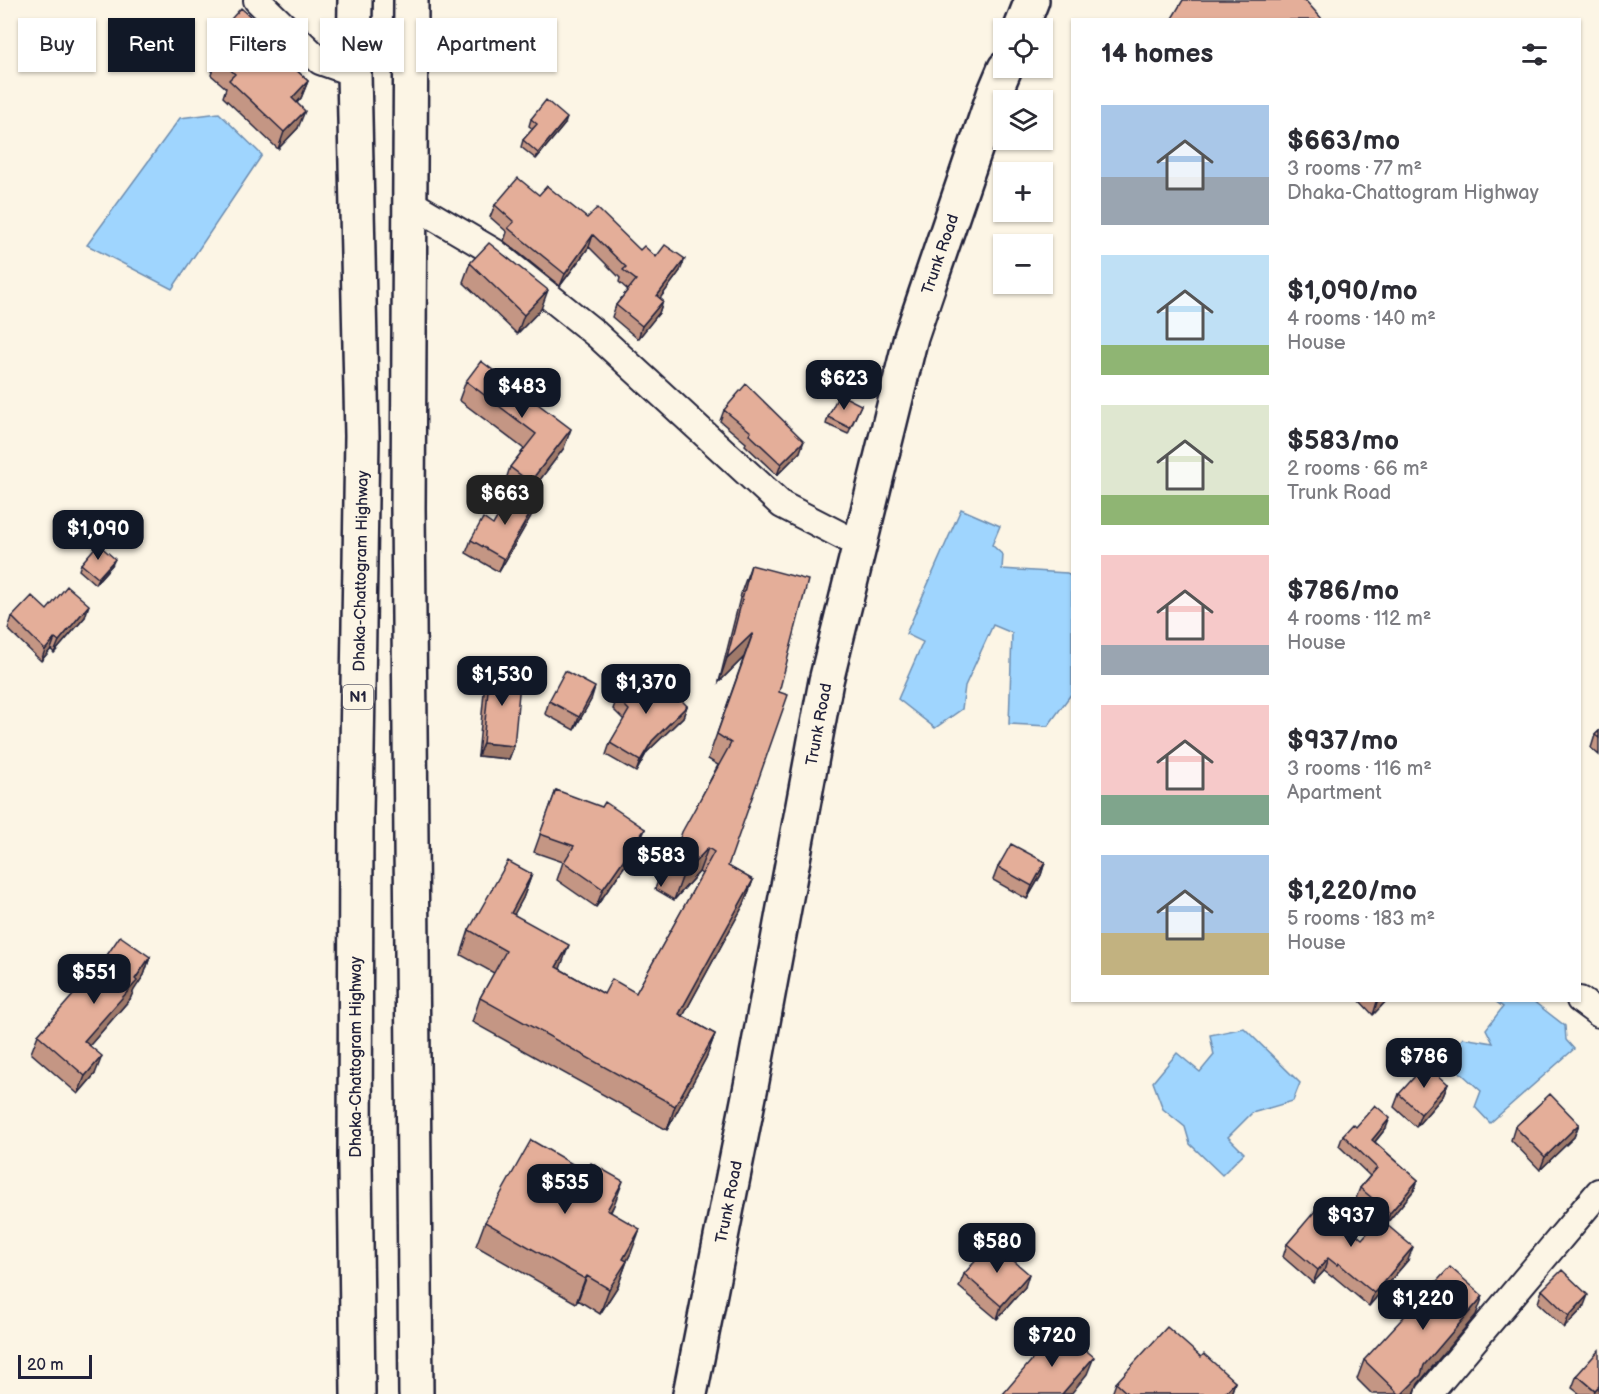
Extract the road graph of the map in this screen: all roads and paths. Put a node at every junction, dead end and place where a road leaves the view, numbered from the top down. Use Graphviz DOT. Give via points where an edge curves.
graph roads {
  1 [pos="257,0"];
  2 [pos="355,0"];
  3 [pos="411,0"];
  4 [pos="1032,0"];
  5 [pos="1025,18"];
  6 [pos="354,73"];
  7 [pos="1001,78"];
  8 [pos="410,202"];
  9 [pos="860,545"];
  10 [pos="1581,1001"];
  11 [pos="1599,1014"];
  12 [pos="1599,1192"];
  13 [pos="358,1394"];
  14 [pos="416,1394"];
  15 [pos="690,1394"];
  16 [pos="1429,1394"];
  1 -- 6 [label="street" via="320,61"];
  2 -- 6 [label="main road, Dhaka-Chattogram Highway / N1"];
  3 -- 8 [label="main road"];
  4 -- 5 [label="main road"];
  6 -- 13 [label="main road, Dhaka-Chattogram Highway / N1" via="362,436 355,1165"];
  7 -- 9 [label="main road, Trunk Road" via="911,337"];
  8 -- 9 [label="street" via="494,252 586,327 782,506"];
  8 -- 14 [label="main road" via="408,508"];
  9 -- 15 [label="main road, Trunk Road" via="826,681"];
  10 -- 11 [label="street"];
  12 -- 16 [label="street"];
}
